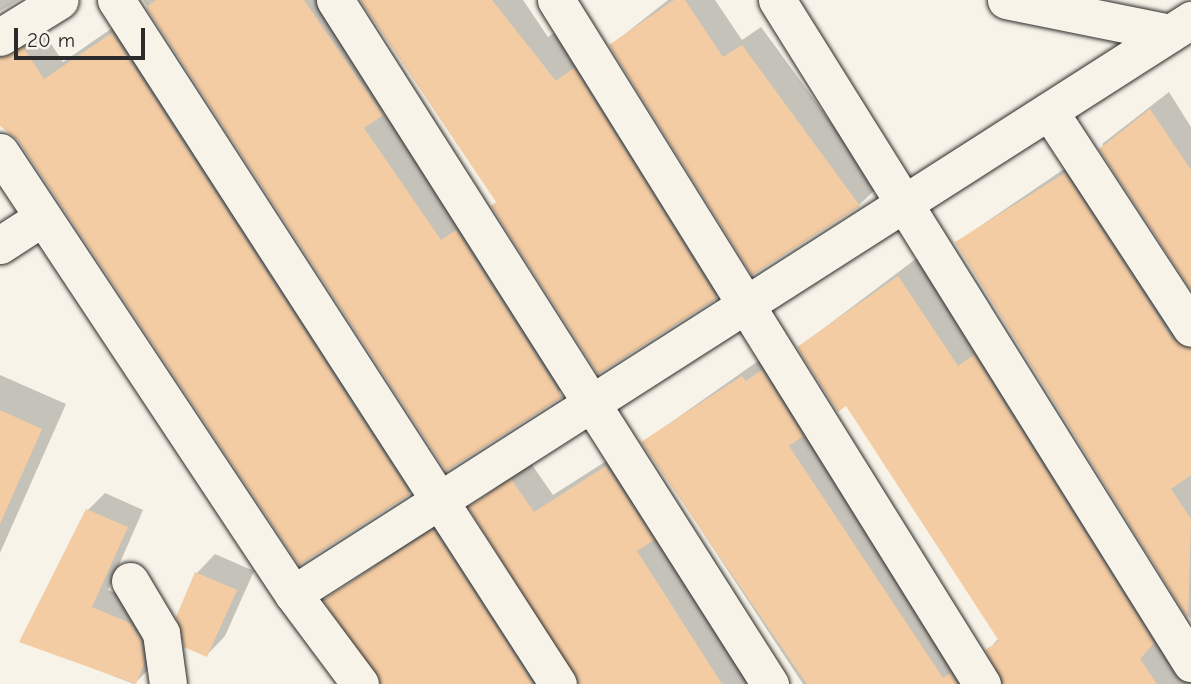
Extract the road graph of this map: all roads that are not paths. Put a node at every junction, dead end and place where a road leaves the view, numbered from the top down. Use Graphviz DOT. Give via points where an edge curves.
graph roads {
  1 [pos="60,0"];
  2 [pos="116,0"];
  3 [pos="335,0"];
  4 [pos="777,0"];
  5 [pos="1006,0"];
  6 [pos="569,5"];
  7 [pos="1180,26"];
  8 [pos="0,37"];
  9 [pos="1049,111"];
  10 [pos="0,152"];
  11 [pos="900,206"];
  12 [pos="43,217"];
  13 [pos="0,244"];
  14 [pos="744,306"];
  15 [pos="1191,328"];
  16 [pos="591,405"];
  17 [pos="440,502"];
  18 [pos="130,581"];
  19 [pos="293,594"];
  20 [pos="1191,663"];
  21 [pos="168,684"];
  22 [pos="360,684"];
  23 [pos="558,684"];
  24 [pos="770,684"];
  25 [pos="982,684"];
  1 -- 8 [label="street"];
  2 -- 17 [label="street"];
  3 -- 16 [label="street"];
  4 -- 11 [label="street"];
  5 -- 7 [label="street"];
  6 -- 14 [label="street"];
  7 -- 9 [label="street"];
  9 -- 11 [label="street"];
  9 -- 15 [label="street"];
  10 -- 12 [label="street"];
  11 -- 14 [label="street"];
  11 -- 20 [label="street"];
  12 -- 13 [label="street"];
  12 -- 19 [label="street"];
  14 -- 16 [label="street"];
  14 -- 25 [label="street"];
  16 -- 17 [label="street"];
  16 -- 24 [label="street"];
  17 -- 19 [label="street"];
  17 -- 23 [label="street"];
  18 -- 21 [label="street" via="162,633"];
  19 -- 22 [label="street"];
}
